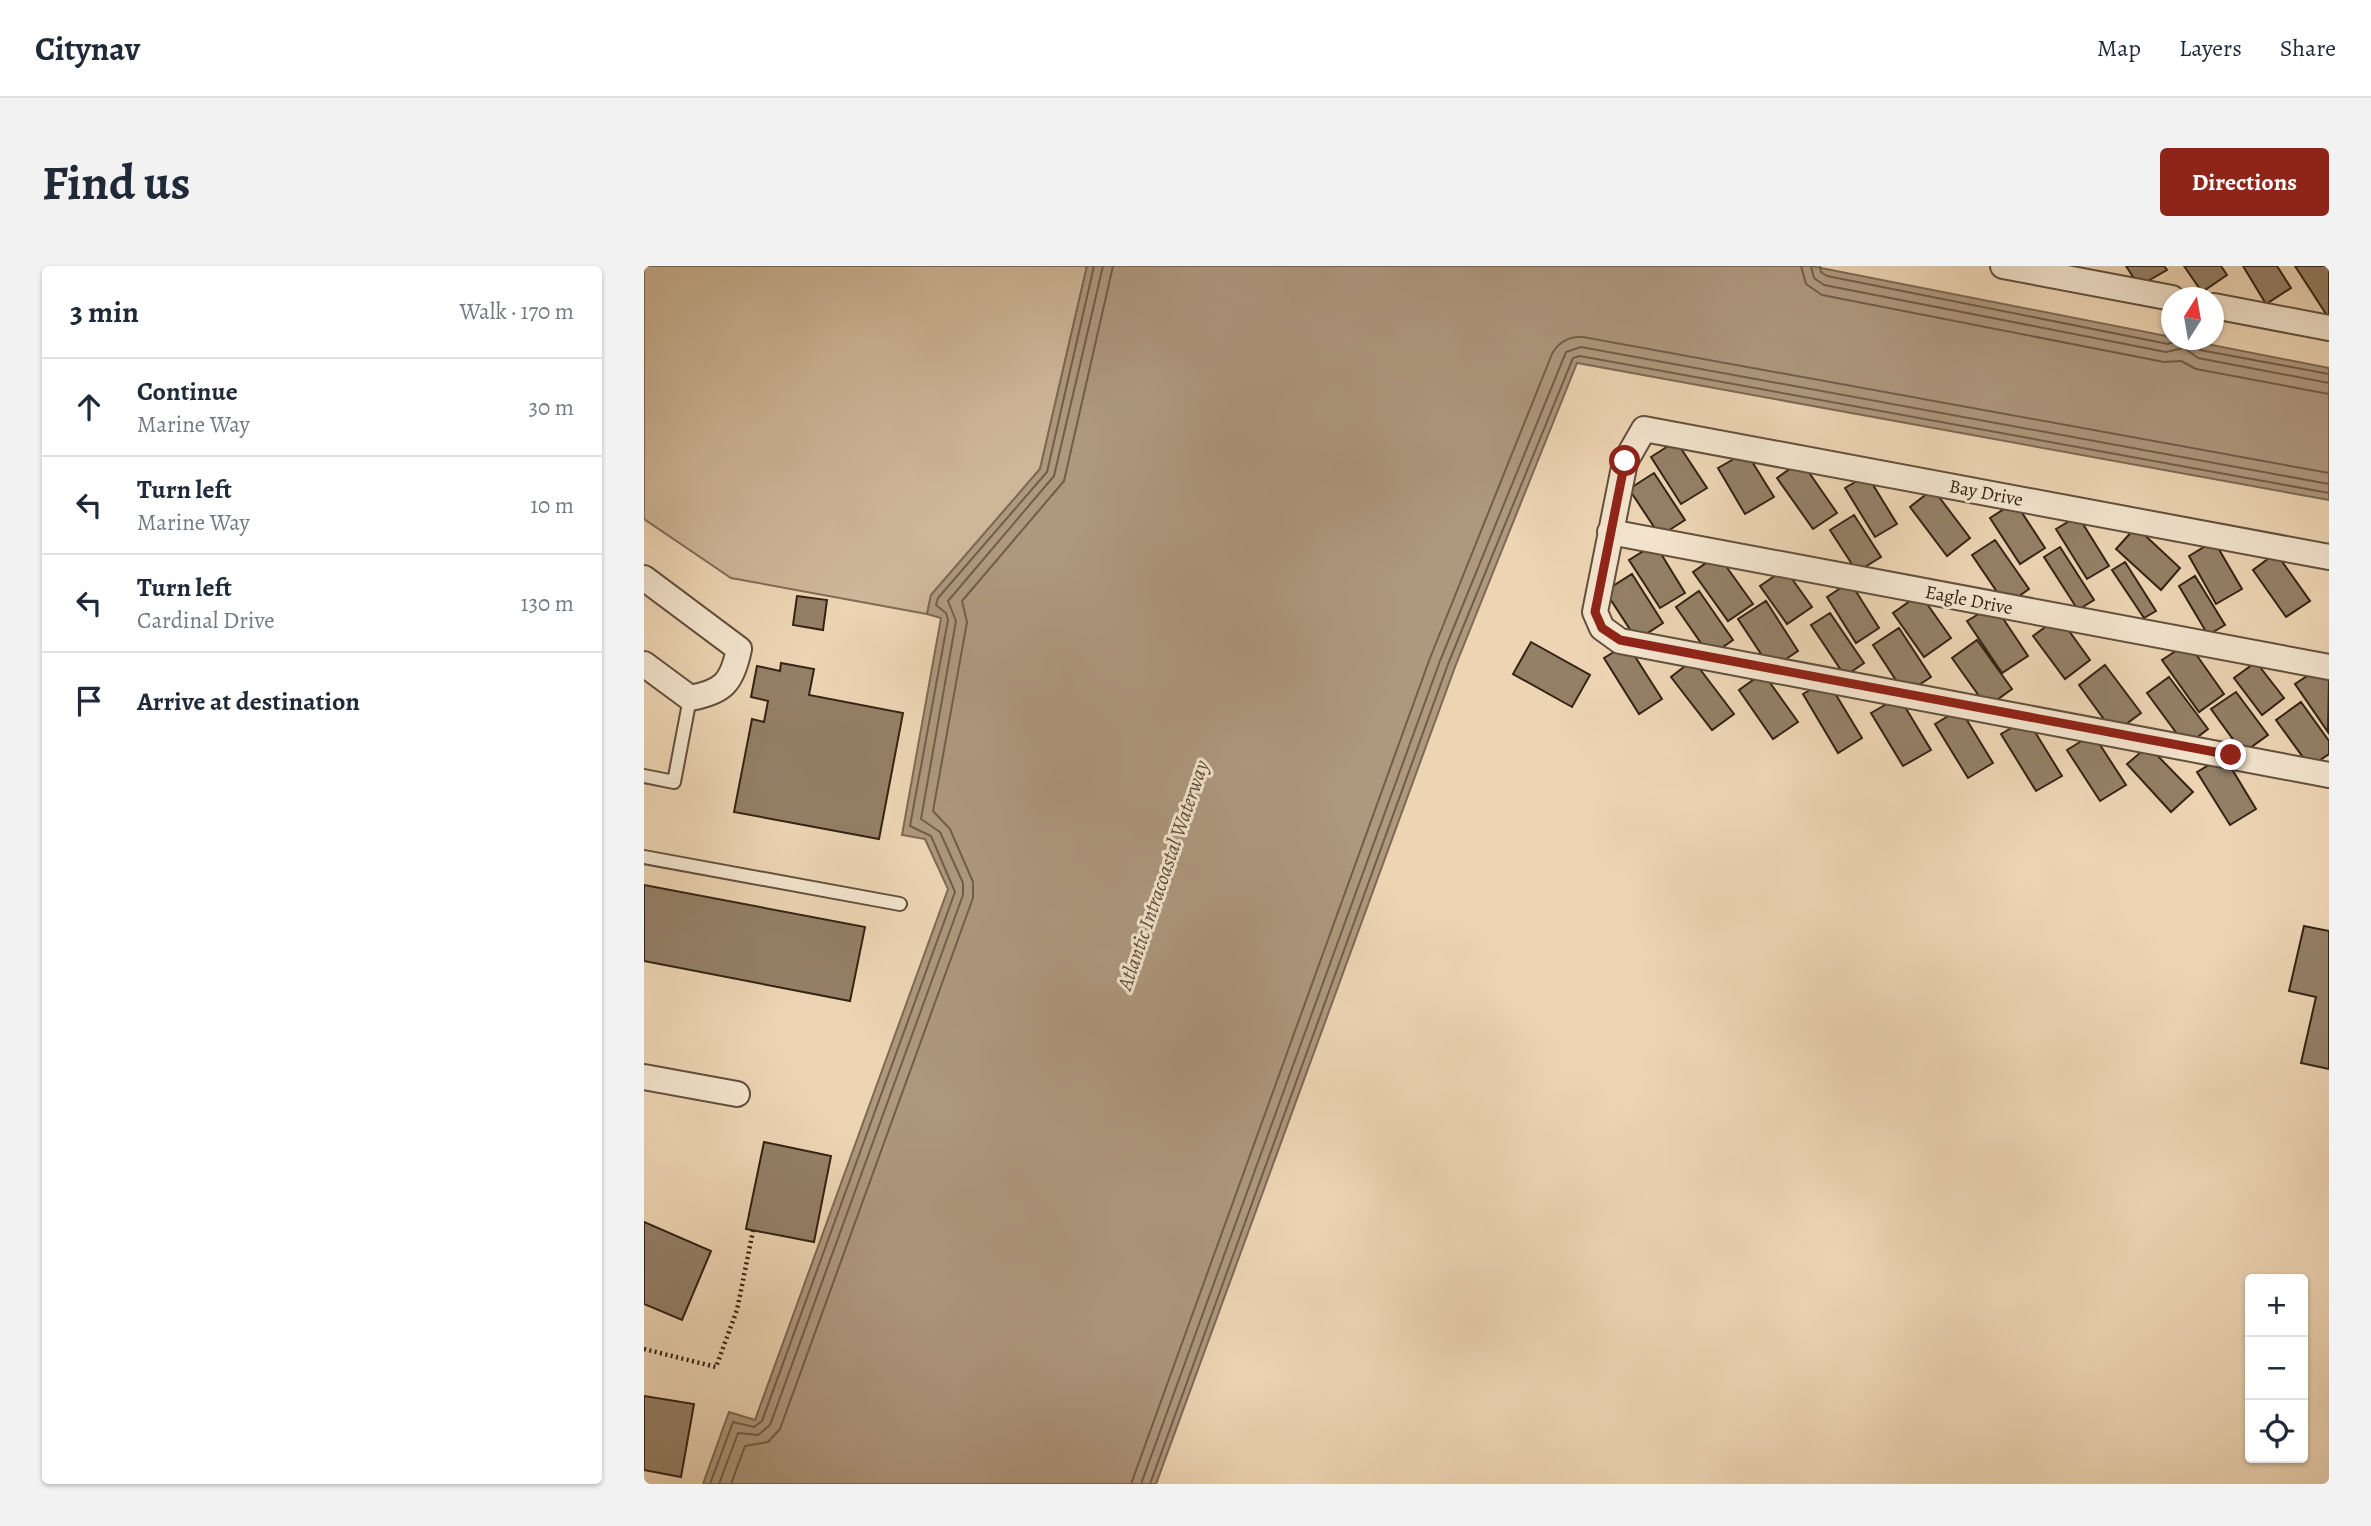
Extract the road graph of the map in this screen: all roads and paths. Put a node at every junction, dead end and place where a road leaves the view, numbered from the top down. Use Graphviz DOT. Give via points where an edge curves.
graph roads {
  1 [pos="2003,266"];
  2 [pos="2161,296"];
  3 [pos="2224,308"];
  4 [pos="2329,328"];
  5 [pos="1610,532"];
  6 [pos="2329,557"];
  7 [pos="644,579"];
  8 [pos="644,664"];
  9 [pos="2329,667"];
  10 [pos="690,698"];
  11 [pos="2329,775"];
  12 [pos="644,776"];
  13 [pos="644,857"];
  14 [pos="900,904"];
  15 [pos="644,1077"];
  16 [pos="737,1094"];
  17 [pos="754,1231"];
  18 [pos="644,1349"];
  1 -- 2 [label="street"];
  3 -- 4 [label="street"];
  5 -- 6 [label="street, Bay Drive" via="1625,461 1644,429"];
  5 -- 9 [label="street, Eagle Drive"];
  5 -- 11 [label="street" via="1595,612 1602,628 1620,640"];
  7 -- 10 [label="street" via="739,649 734,672 714,694"];
  8 -- 10 [label="street"];
  10 -- 12 [label="lane" via="674,782"];
  13 -- 14 [label="lane"];
  15 -- 16 [label="street"];
  17 -- 18 [label="path" via="737,1310 716,1367"];
}
